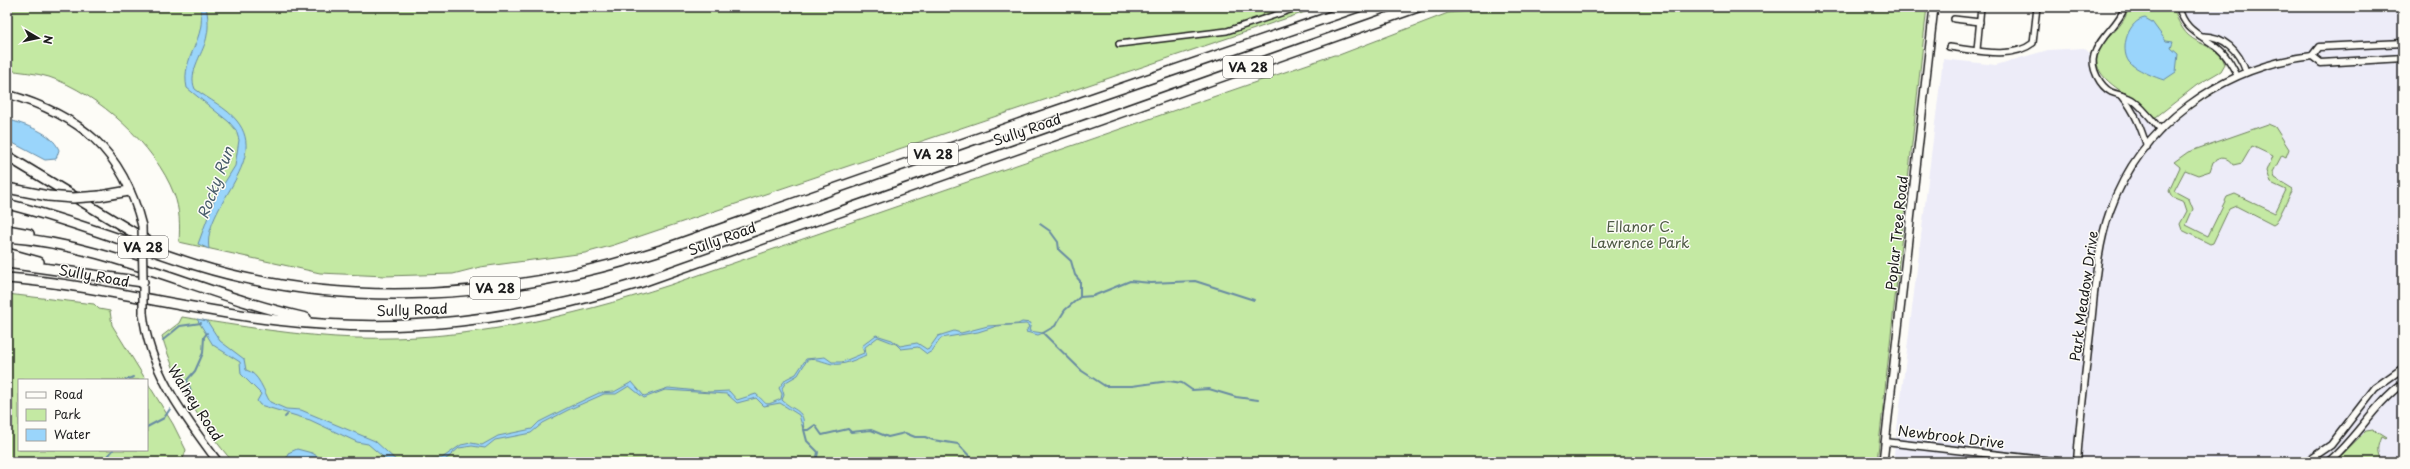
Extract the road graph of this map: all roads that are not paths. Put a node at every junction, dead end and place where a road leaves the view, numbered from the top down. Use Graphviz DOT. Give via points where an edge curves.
graph roads {
  1 [pos="1299,7"];
  2 [pos="1358,7"];
  3 [pos="1418,7"];
  4 [pos="1934,7"];
  5 [pos="1981,7"];
  6 [pos="2036,7"];
  7 [pos="2125,7"];
  8 [pos="2179,7"];
  9 [pos="1954,19"];
  10 [pos="1980,22"];
  11 [pos="2200,36"];
  12 [pos="2403,43"];
  13 [pos="1120,44"];
  14 [pos="1949,47"];
  15 [pos="1977,50"];
  16 [pos="2312,56"];
  17 [pos="2403,58"];
  18 [pos="2246,72"];
  19 [pos="2237,75"];
  20 [pos="7,94"];
  21 [pos="2121,96"];
  22 [pos="2160,130"];
  23 [pos="2147,147"];
  24 [pos="7,156"];
  25 [pos="7,184"];
  26 [pos="7,188"];
  27 [pos="130,191"];
  28 [pos="31,193"];
  29 [pos="7,204"];
  30 [pos="7,230"];
  31 [pos="7,237"];
  32 [pos="74,247"];
  33 [pos="7,253"];
  34 [pos="7,263"];
  35 [pos="197,265"];
  36 [pos="85,272"];
  37 [pos="7,278"];
  38 [pos="143,283"];
  39 [pos="365,326"];
  40 [pos="2403,368"];
  41 [pos="2403,383"];
  42 [pos="1885,442"];
  43 [pos="218,462"];
  44 [pos="1883,462"];
  45 [pos="2062,462"];
  46 [pos="2077,462"];
  47 [pos="2306,462"];
  48 [pos="2328,462"];
  1 -- 13 [label="street" via="1227,31"];
  2 -- 35 [label="highway, Sully Road / VA 28" via="661,250 575,274 488,288 390,294 298,287 251,279"];
  3 -- 39 [label="highway, Sully Road / VA 28" via="612,291 553,307 469,321 425,326"];
  4 -- 42 [label="main road, Poplar Tree Road" via="1899,337"];
  5 -- 10 [label="street"];
  6 -- 15 [label="street" via="2033,43 2028,47 2006,52"];
  7 -- 21 [label="street" via="2116,25 2100,43 2093,56 2096,76 2109,91"];
  8 -- 11 [label="street" via="2188,27"];
  9 -- 10 [label="street"];
  10 -- 15 [label="street"];
  11 -- 18 [label="street" via="2211,35 2236,51"];
  11 -- 19 [label="street" via="2225,54"];
  12 -- 16 [label="street, Park Meadow Drive" via="2319,47"];
  14 -- 15 [label="street"];
  16 -- 17 [label="street, Park Meadow Drive" via="2321,63"];
  16 -- 18 [label="street, Park Meadow Drive" via="2274,62"];
  18 -- 19 [label="street, Park Meadow Drive"];
  19 -- 22 [label="street, Park Meadow Drive" via="2188,105"];
  20 -- 27 [label="main road, Walney Road" via="50,108 81,127 112,158"];
  21 -- 22 [label="street" via="2133,100"];
  21 -- 23 [label="street" via="2131,107"];
  22 -- 23 [label="street, Park Meadow Drive"];
  23 -- 46 [label="street, Park Meadow Drive" via="2117,196 2100,247"];
  24 -- 35 [label="highway" via="136,235"];
  25 -- 28 [label="highway"];
  26 -- 28 [label="highway"];
  27 -- 28 [label="highway, bridge" via="73,198"];
  27 -- 38 [label="main road, Walney Road, bridge" via="142,226"];
  29 -- 35 [label="highway, Sully Road / VA 28" via="55,217"];
  30 -- 32 [label="highway"];
  31 -- 32 [label="highway"];
  32 -- 39 [label="highway" via="259,307 310,319"];
  33 -- 36 [label="highway"];
  34 -- 36 [label="highway"];
  36 -- 38 [label="highway"];
  37 -- 39 [label="highway, Sully Road / VA 28" via="52,283 276,320"];
  38 -- 43 [label="main road, Walney Road, bridge" via="143,313 147,338 157,370"];
  40 -- 47 [label="street" via="2376,388 2331,445"];
  41 -- 48 [label="street" via="2382,401 2346,447"];
  42 -- 44 [label="main road, Poplar Tree Road"];
  42 -- 45 [label="street, Newbrook Drive"];
}
